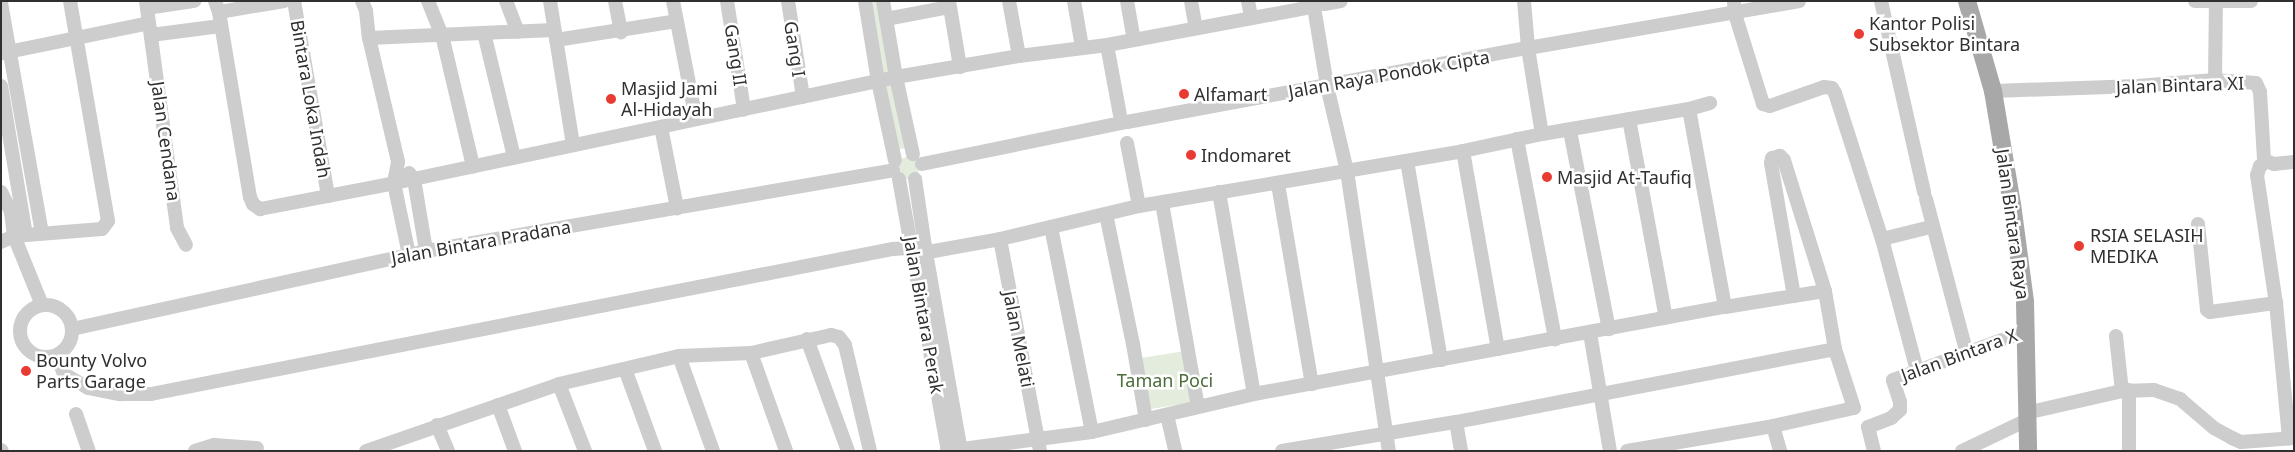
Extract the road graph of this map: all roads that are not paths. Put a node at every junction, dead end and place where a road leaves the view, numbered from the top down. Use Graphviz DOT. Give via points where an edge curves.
graph roads {
  1 [pos="70,1"];
  2 [pos="194,1"];
  3 [pos="284,1"];
  4 [pos="294,1"];
  5 [pos="428,1"];
  6 [pos="506,1"];
  7 [pos="550,1"];
  8 [pos="615,1"];
  9 [pos="673,1"];
  10 [pos="727,1"];
  11 [pos="788,1"];
  12 [pos="865,1"];
  13 [pos="883,1"];
  14 [pos="1009,1"];
  15 [pos="1074,1"];
  16 [pos="1127,1"];
  17 [pos="1191,1"];
  18 [pos="1248,1"];
  19 [pos="1341,1"];
  20 [pos="1524,1"];
  21 [pos="1799,1"];
  22 [pos="1881,1"];
  23 [pos="2195,1"];
  24 [pos="2251,1"];
  25 [pos="364,2"];
  26 [pos="1967,2"];
  27 [pos="1,3"];
  28 [pos="2216,3"];
  29 [pos="949,4"];
  30 [pos="1315,4"];
  31 [pos="146,5"];
  32 [pos="1734,7"];
  33 [pos="218,13"];
  34 [pos="1251,18"];
  35 [pos="886,19"];
  36 [pos="677,21"];
  37 [pos="1196,28"];
  38 [pos="150,29"];
  39 [pos="518,32"];
  40 [pos="621,32"];
  41 [pos="484,33"];
  42 [pos="442,35"];
  43 [pos="555,35"];
  44 [pos="77,38"];
  45 [pos="369,38"];
  46 [pos="1134,39"];
  47 [pos="1107,45"];
  48 [pos="1082,47"];
  49 [pos="1528,48"];
  50 [pos="6,52"];
  51 [pos="1019,56"];
  52 [pos="960,67"];
  53 [pos="896,77"];
  54 [pos="2216,80"];
  55 [pos="878,81"];
  56 [pos="1327,86"];
  57 [pos="2,89"];
  58 [pos="1993,91"];
  59 [pos="803,97"];
  60 [pos="1710,103"];
  61 [pos="1689,109"];
  62 [pos="744,110"];
  63 [pos="1120,115"];
  64 [pos="696,119"];
  65 [pos="1629,120"];
  66 [pos="661,126"];
  67 [pos="5,128"];
  68 [pos="1570,131"];
  69 [pos="1542,134"];
  70 [pos="1517,139"];
  71 [pos="1127,143"];
  72 [pos="573,145"];
  73 [pos="1463,152"];
  74 [pos="514,158"];
  75 [pos="917,159"];
  76 [pos="1407,161"];
  77 [pos="398,162"];
  78 [pos="2266,162"];
  79 [pos="2294,162"];
  80 [pos="472,166"];
  81 [pos="896,170"];
  82 [pos="1347,171"];
  83 [pos="414,179"];
  84 [pos="915,179"];
  85 [pos="394,183"];
  86 [pos="1278,184"];
  87 [pos="1,192"];
  88 [pos="1219,192"];
  89 [pos="328,196"];
  90 [pos="1162,203"];
  91 [pos="1140,206"];
  92 [pos="677,208"];
  93 [pos="1106,214"];
  94 [pos="2198,224"];
  95 [pos="1931,226"];
  96 [pos="1051,227"];
  97 [pos="42,233"];
  98 [pos="14,238"];
  99 [pos="1000,239"];
  100 [pos="1882,239"];
  101 [pos="186,245"];
  102 [pos="923,249"];
  103 [pos="426,251"];
  104 [pos="409,255"];
  105 [pos="1825,291"];
  106 [pos="1794,296"];
  107 [pos="2276,303"];
  108 [pos="42,305"];
  109 [pos="1725,307"];
  110 [pos="1666,318"];
  111 [pos="72,329"];
  112 [pos="1609,329"];
  113 [pos="2026,331"];
  114 [pos="1590,333"];
  115 [pos="2116,336"];
  116 [pos="807,339"];
  117 [pos="1556,339"];
  118 [pos="1498,349"];
  119 [pos="1834,349"];
  120 [pos="751,353"];
  121 [pos="1967,354"];
  122 [pos="57,355"];
  123 [pos="679,356"];
  124 [pos="1441,360"];
  125 [pos="625,369"];
  126 [pos="1917,371"];
  127 [pos="1376,372"];
  128 [pos="559,384"];
  129 [pos="1312,384"];
  130 [pos="2125,391"];
  131 [pos="1254,394"];
  132 [pos="1600,394"];
  133 [pos="498,405"];
  134 [pos="1198,407"];
  135 [pos="76,414"];
  136 [pos="1167,414"];
  137 [pos="2027,417"];
  138 [pos="1146,420"];
  139 [pos="1456,422"];
  140 [pos="437,425"];
  141 [pos="1773,426"];
  142 [pos="1092,432"];
  143 [pos="1386,433"];
  144 [pos="2291,438"];
  145 [pos="1039,445"];
  146 [pos="2242,446"];
  147 [pos="258,448"];
  148 [pos="381,448"];
  149 [pos="953,450"];
  150 [pos="89,451"];
  151 [pos="195,451"];
  152 [pos="366,451"];
  153 [pos="448,451"];
  154 [pos="515,451"];
  155 [pos="585,451"];
  156 [pos="655,451"];
  157 [pos="714,451"];
  158 [pos="786,451"];
  159 [pos="848,451"];
  160 [pos="870,451"];
  161 [pos="1175,451"];
  162 [pos="1282,451"];
  163 [pos="1390,451"];
  164 [pos="1461,451"];
  165 [pos="1610,451"];
  166 [pos="1627,451"];
  167 [pos="1780,451"];
  168 [pos="1874,451"];
  169 [pos="1962,451"];
  170 [pos="2028,451"];
  171 [pos="2129,451"];
  1 -- 44 [label="street"];
  2 -- 31 [label="street"];
  3 -- 33 [label="street"];
  4 -- 89 [label="street, Bintara Loka Indah"];
  5 -- 42 [label="street"];
  6 -- 39 [label="street"];
  7 -- 43 [label="street"];
  8 -- 40 [label="street"];
  9 -- 36 [label="street"];
  10 -- 62 [label="street, Gang II"];
  11 -- 59 [label="street, Gang I"];
  12 -- 55 [label="street, Jalan Bintara Perak"];
  13 -- 35 [label="street"];
  14 -- 51 [label="street"];
  15 -- 48 [label="street"];
  16 -- 46 [label="street"];
  17 -- 37 [label="street"];
  18 -- 34 [label="street"];
  19 -- 30 [label="street"];
  20 -- 49 [label="street"];
  21 -- 32 [label="street, Jalan Raya Pondok Cipta"];
  22 -- 95 [label="street"];
  23 -- 28 [label="street"];
  24 -- 28 [label="street"];
  25 -- 45 [label="street"];
  26 -- 58 [label="main road, Jalan Bintara Raya"];
  27 -- 50 [label="street"];
  28 -- 54 [label="street"];
  29 -- 35 [label="street"];
  29 -- 52 [label="street"];
  30 -- 34 [label="street"];
  30 -- 56 [label="street"];
  31 -- 38 [label="street, Jalan Cendana"];
  32 -- 49 [label="street, Jalan Raya Pondok Cipta"];
  32 -- 100 [label="street" via="1763,104 1770,106 1824,87 1834,90"];
  33 -- 38 [label="street"];
  33 -- 89 [label="street" via="253,204 260,209 268,209"];
  34 -- 37 [label="street"];
  35 -- 53 [label="street"];
  36 -- 40 [label="street"];
  36 -- 64 [label="street"];
  37 -- 46 [label="street"];
  38 -- 44 [label="street"];
  38 -- 101 [label="street, Jalan Cendana" via="177,228"];
  39 -- 41 [label="street"];
  39 -- 43 [label="street"];
  40 -- 43 [label="street"];
  41 -- 42 [label="street"];
  41 -- 74 [label="street"];
  42 -- 45 [label="street"];
  42 -- 80 [label="street"];
  43 -- 72 [label="street"];
  44 -- 50 [label="street"];
  44 -- 97 [label="street" via="108,221 102,229"];
  45 -- 77 [label="street"];
  46 -- 47 [label="street"];
  47 -- 48 [label="street"];
  47 -- 63 [label="street"];
  48 -- 51 [label="street"];
  49 -- 56 [label="street, Jalan Raya Pondok Cipta"];
  49 -- 69 [label="street"];
  50 -- 97 [label="street"];
  51 -- 52 [label="street"];
  52 -- 53 [label="street"];
  53 -- 55 [label="street"];
  53 -- 75 [label="street"];
  54 -- 58 [label="street, Jalan Bintara XI"];
  54 -- 78 [label="street, Jalan Bintara XI" via="2258,84"];
  55 -- 59 [label="street"];
  55 -- 81 [label="street, Jalan Bintara Perak"];
  56 -- 75 [label="street, Jalan Raya Pondok Cipta"];
  56 -- 82 [label="street"];
  57 -- 67 [label="street"];
  58 -- 113 [label="main road, Jalan Bintara Raya" via="2012,204"];
  59 -- 62 [label="street"];
  60 -- 61 [label="street"];
  61 -- 65 [label="street"];
  61 -- 109 [label="street"];
  62 -- 64 [label="street"];
  64 -- 66 [label="street"];
  65 -- 68 [label="street"];
  65 -- 110 [label="street"];
  66 -- 72 [label="street"];
  66 -- 92 [label="street"];
  67 -- 98 [label="street"];
  68 -- 69 [label="street"];
  68 -- 112 [label="street"];
  69 -- 70 [label="street"];
  70 -- 73 [label="street"];
  70 -- 117 [label="street"];
  71 -- 91 [label="street"];
  72 -- 74 [label="street"];
  73 -- 76 [label="street"];
  73 -- 118 [label="street"];
  74 -- 80 [label="street"];
  75 -- 81 [label="street" via="902,154"];
  75 -- 84 [label="street" via="920,175"];
  76 -- 82 [label="street"];
  76 -- 124 [label="street"];
  77 -- 83 [label="street"];
  77 -- 85 [label="street"];
  78 -- 79 [label="street"];
  78 -- 107 [label="street" via="2260,166 2257,175"];
  80 -- 83 [label="street"];
  81 -- 84 [label="street" via="908,182"];
  81 -- 92 [label="street, Jalan Bintara Pradana"];
  81 -- 102 [label="street, Jalan Bintara Perak"];
  82 -- 86 [label="street"];
  82 -- 127 [label="street"];
  83 -- 85 [label="street"];
  83 -- 103 [label="street"];
  84 -- 102 [label="street, Jalan Bintara Perak"];
  85 -- 89 [label="street"];
  85 -- 104 [label="street"];
  86 -- 88 [label="street"];
  86 -- 129 [label="street"];
  87 -- 98 [label="street" via="11,212"];
  88 -- 90 [label="street"];
  88 -- 131 [label="street"];
  90 -- 91 [label="street"];
  90 -- 134 [label="street"];
  91 -- 93 [label="street"];
  92 -- 103 [label="street, Jalan Bintara Pradana"];
  93 -- 96 [label="street"];
  93 -- 138 [label="street"];
  94 -- 107 [label="street" via="2207,310"];
  95 -- 100 [label="street"];
  95 -- 121 [label="street"];
  96 -- 99 [label="street"];
  96 -- 142 [label="street"];
  97 -- 98 [label="street"];
  98 -- 108 [label="street"];
  99 -- 102 [label="street"];
  99 -- 145 [label="street, Jalan Melati"];
  100 -- 126 [label="street"];
  102 -- 122 [label="street" via="893,249 151,394 120,394 88,388 64,374"];
  102 -- 149 [label="street, Jalan Bintara Perak"];
  103 -- 104 [label="street, Jalan Bintara Pradana"];
  104 -- 111 [label="street, Jalan Bintara Pradana"];
  105 -- 106 [label="street"];
  105 -- 106 [label="street" via="1784,160 1780,156 1772,158 1771,164"];
  105 -- 119 [label="street"];
  106 -- 109 [label="street"];
  107 -- 144 [label="street"];
  108 -- 111 [label="street" via="62,310"];
  108 -- 122 [label="street" via="31,309 24,317 20,328 22,339 26,347 40,356"];
  109 -- 110 [label="street"];
  110 -- 112 [label="street"];
  111 -- 122 [label="street" via="71,339"];
  112 -- 114 [label="street"];
  113 -- 121 [label="street, Jalan Bintara X"];
  113 -- 137 [label="main road, Jalan Bintara Raya"];
  114 -- 117 [label="street"];
  114 -- 132 [label="street"];
  115 -- 130 [label="street"];
  116 -- 120 [label="street"];
  116 -- 159 [label="street"];
  116 -- 160 [label="street" via="836,335 842,340"];
  117 -- 118 [label="street"];
  118 -- 124 [label="street"];
  119 -- 132 [label="street"];
  119 -- 141 [label="street" via="1854,408"];
  120 -- 123 [label="street"];
  120 -- 158 [label="street"];
  121 -- 126 [label="street, Jalan Bintara X"];
  123 -- 125 [label="street"];
  123 -- 157 [label="street"];
  124 -- 127 [label="street"];
  125 -- 128 [label="street"];
  125 -- 156 [label="street"];
  126 -- 168 [label="street, Jalan Bintara X" via="1893,380 1900,410 1892,418 1868,427"];
  127 -- 129 [label="street"];
  127 -- 143 [label="street"];
  128 -- 133 [label="street"];
  128 -- 155 [label="street"];
  129 -- 131 [label="street"];
  130 -- 137 [label="street"];
  130 -- 146 [label="street" via="2154,390 2180,398"];
  130 -- 171 [label="street"];
  131 -- 134 [label="street"];
  132 -- 139 [label="street"];
  132 -- 165 [label="street"];
  133 -- 140 [label="street"];
  133 -- 154 [label="street"];
  134 -- 136 [label="street"];
  135 -- 150 [label="street"];
  136 -- 138 [label="street"];
  136 -- 161 [label="street"];
  137 -- 169 [label="street"];
  137 -- 170 [label="main road, Jalan Bintara Raya"];
  138 -- 142 [label="street"];
  139 -- 143 [label="street"];
  139 -- 164 [label="street"];
  140 -- 148 [label="street"];
  140 -- 153 [label="street"];
  141 -- 166 [label="street"];
  141 -- 167 [label="street"];
  142 -- 145 [label="street"];
  143 -- 162 [label="street"];
  143 -- 163 [label="street"];
  144 -- 146 [label="street"];
  145 -- 149 [label="street"];
  147 -- 151 [label="street" via="214,446"];
  148 -- 152 [label="street"];
}
